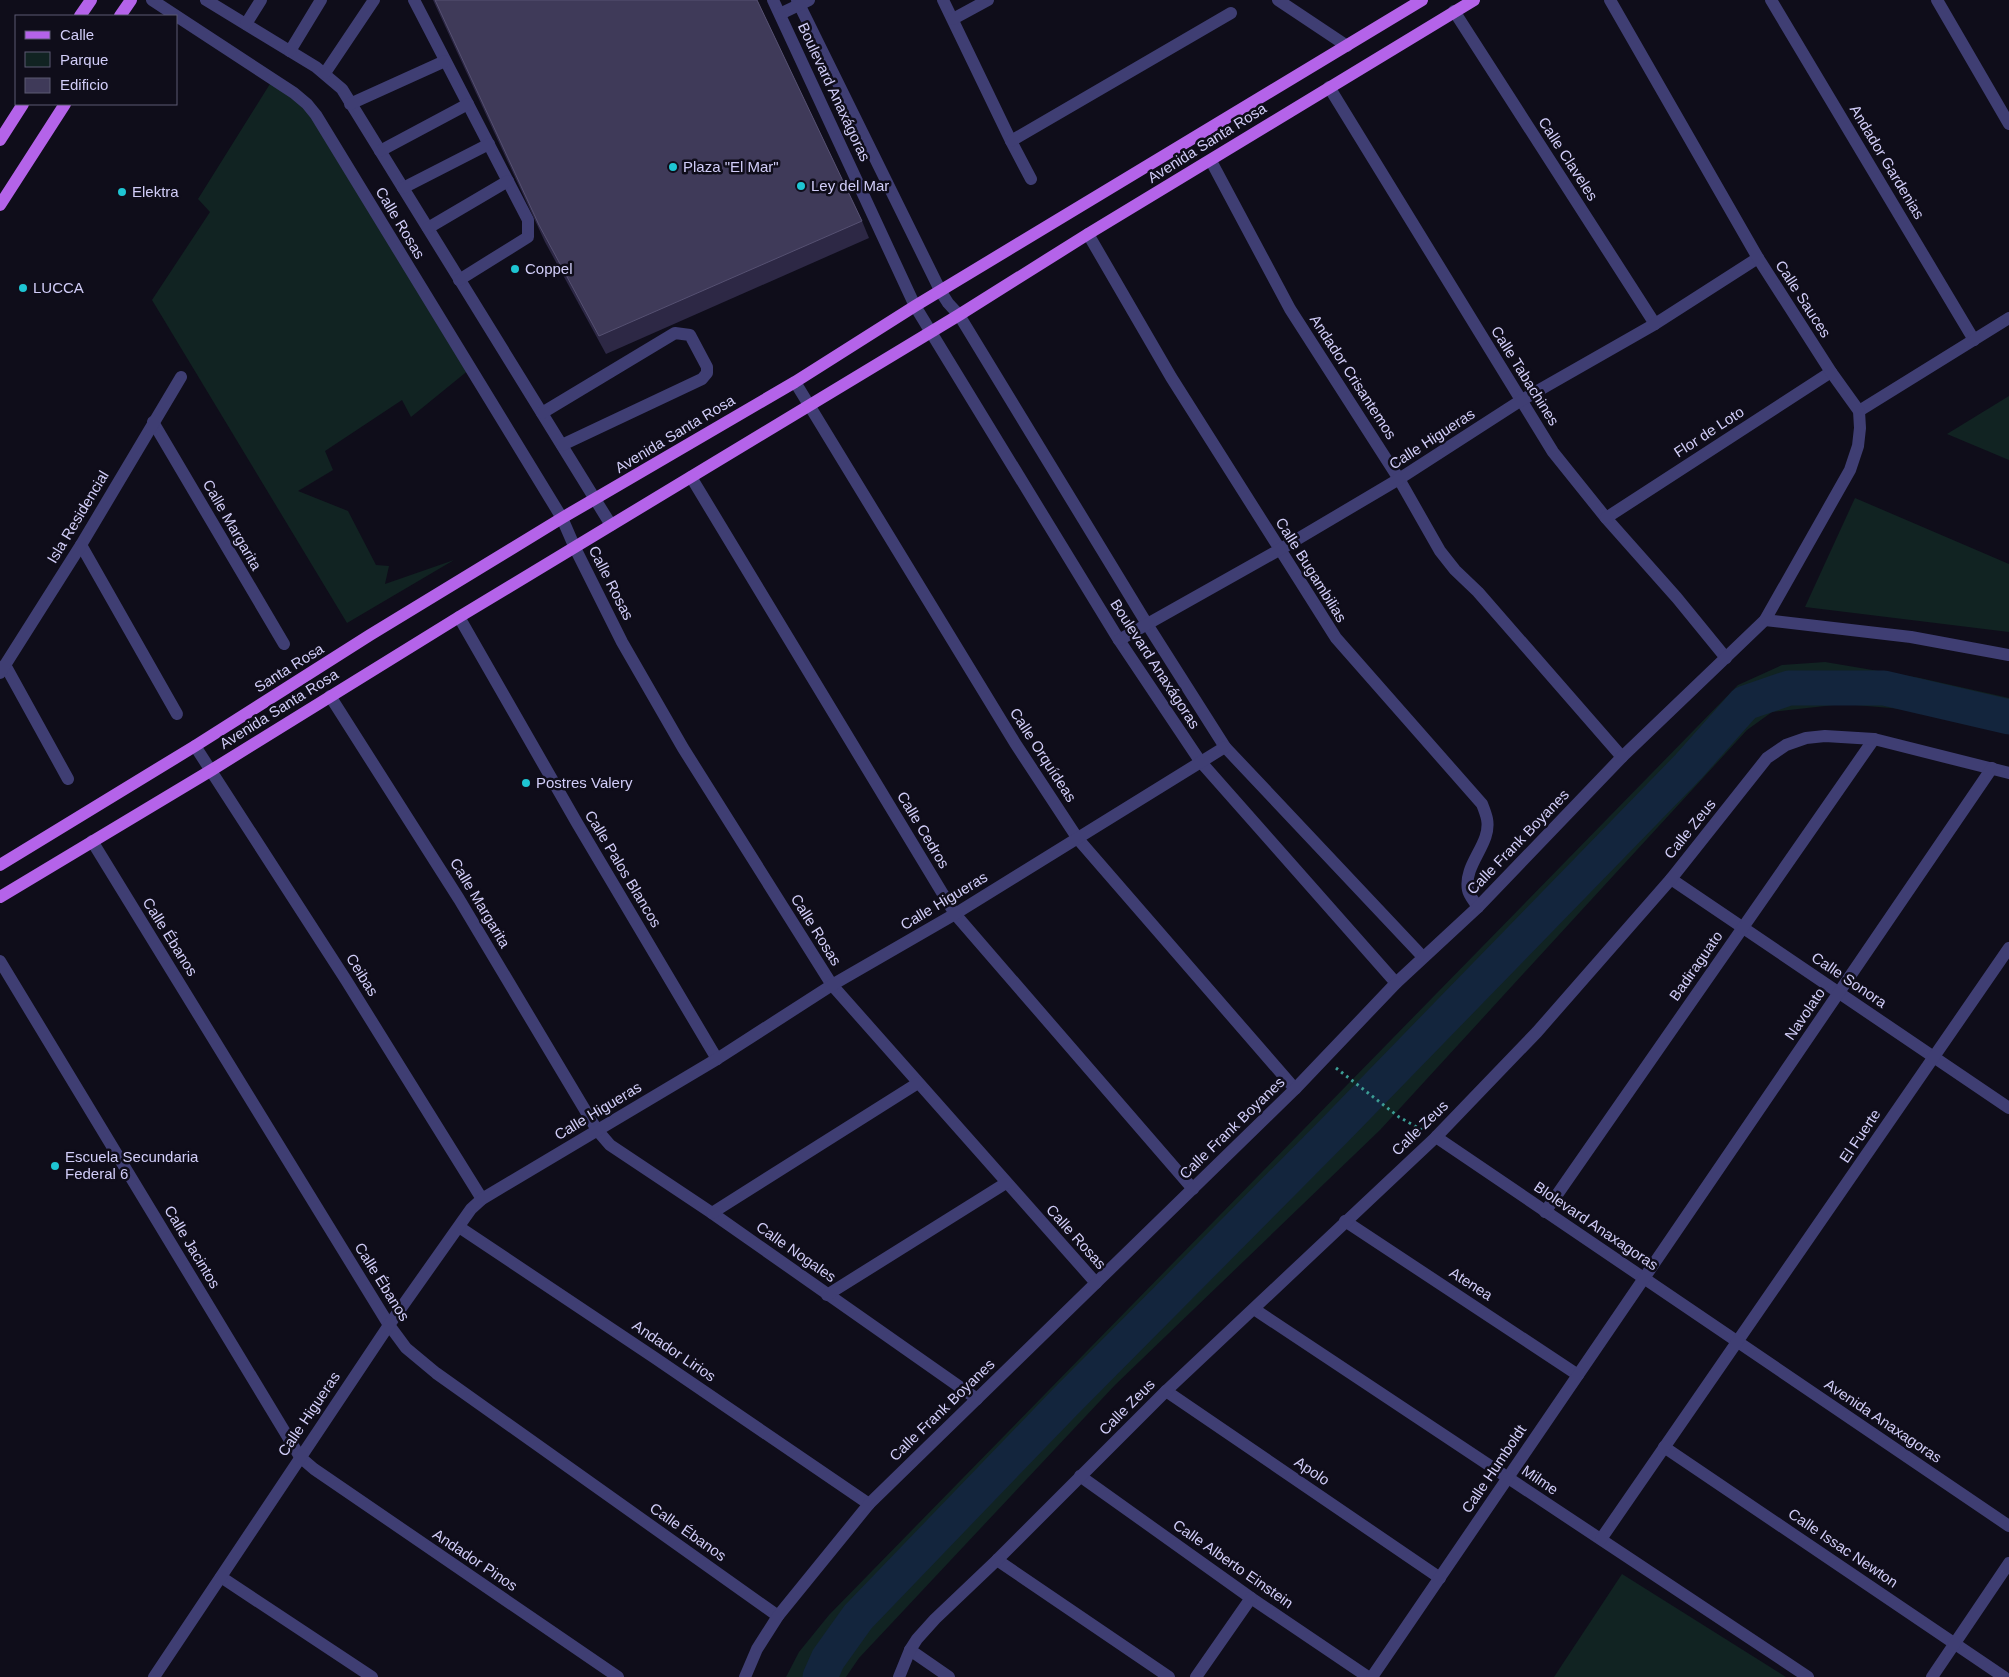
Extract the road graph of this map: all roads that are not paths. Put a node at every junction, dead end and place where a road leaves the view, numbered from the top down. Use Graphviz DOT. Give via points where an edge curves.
graph roads {
  1 [pos="91,0"];
  2 [pos="131,0"];
  3 [pos="152,0"];
  4 [pos="261,0"];
  5 [pos="321,0"];
  6 [pos="374,0"];
  7 [pos="414,0"];
  8 [pos="773,0"];
  9 [pos="943,0"];
  10 [pos="988,0"];
  11 [pos="1278,0"];
  12 [pos="1422,0"];
  13 [pos="1474,0"];
  14 [pos="1610,0"];
  15 [pos="1771,0"];
  16 [pos="1937,0"];
  17 [pos="209,1"];
  18 [pos="802,2"];
  19 [pos="1454,11"];
  20 [pos="1231,13"];
  21 [pos="780,14"];
  22 [pos="81,15"];
  23 [pos="121,15"];
  24 [pos="175,15"];
  25 [pos="178,17"];
  26 [pos="953,19"];
  27 [pos="246,24"];
  28 [pos="1347,46"];
  29 [pos="290,51"];
  30 [pos="445,61"];
  31 [pos="325,74"];
  32 [pos="1329,86"];
  33 [pos="350,104"];
  34 [pos="468,104"];
  35 [pos="23,105"];
  36 [pos="64,105"];
  37 [pos="2009,124"];
  38 [pos="0,140"];
  39 [pos="1011,142"];
  40 [pos="489,144"];
  41 [pos="380,151"];
  42 [pos="1211,161"];
  43 [pos="1031,179"];
  44 [pos="508,181"];
  45 [pos="403,188"];
  46 [pos="0,205"];
  47 [pos="428,228"];
  48 [pos="1088,234"];
  49 [pos="1758,258"];
  50 [pos="460,280"];
  51 [pos="940,292"];
  52 [pos="916,306"];
  53 [pos="959,315"];
  54 [pos="2009,318"];
  55 [pos="1655,324"];
  56 [pos="930,332"];
  57 [pos="1974,340"];
  58 [pos="1831,372"];
  59 [pos="182,377"];
  60 [pos="795,382"];
  61 [pos="1520,401"];
  62 [pos="808,406"];
  63 [pos="1859,411"];
  64 [pos="542,412"];
  65 [pos="153,422"];
  66 [pos="562,445"];
  67 [pos="691,478"];
  68 [pos="1399,479"];
  69 [pos="596,499"];
  70 [pos="562,518"];
  71 [pos="1606,518"];
  72 [pos="611,525"];
  73 [pos="81,545"];
  74 [pos="575,548"];
  75 [pos="1279,550"];
  76 [pos="459,617"];
  77 [pos="1765,620"];
  78 [pos="1147,624"];
  79 [pos="1119,640"];
  80 [pos="284,644"];
  81 [pos="2009,655"];
  82 [pos="1726,658"];
  83 [pos="3,669"];
  84 [pos="330,696"];
  85 [pos="177,714"];
  86 [pos="1874,739"];
  87 [pos="195,746"];
  88 [pos="1225,747"];
  89 [pos="1622,757"];
  90 [pos="1200,762"];
  91 [pos="1992,768"];
  92 [pos="210,771"];
  93 [pos="2009,772"];
  94 [pos="68,779"];
  95 [pos="1078,839"];
  96 [pos="92,841"];
  97 [pos="0,865"];
  98 [pos="1671,879"];
  99 [pos="0,896"];
  100 [pos="1478,907"];
  101 [pos="955,914"];
  102 [pos="1743,928"];
  103 [pos="2009,948"];
  104 [pos="1423,957"];
  105 [pos="0,961"];
  106 [pos="1396,983"];
  107 [pos="832,986"];
  108 [pos="1839,992"];
  109 [pos="1934,1057"];
  110 [pos="717,1059"];
  111 [pos="918,1083"];
  112 [pos="1295,1089"];
  113 [pos="2009,1108"];
  114 [pos="597,1130"];
  115 [pos="1436,1137"];
  116 [pos="1006,1182"];
  117 [pos="1193,1189"];
  118 [pos="482,1199"];
  119 [pos="1546,1212"];
  120 [pos="712,1213"];
  121 [pos="1345,1221"];
  122 [pos="459,1227"];
  123 [pos="1644,1278"];
  124 [pos="1096,1283"];
  125 [pos="827,1295"];
  126 [pos="1254,1309"];
  127 [pos="389,1324"];
  128 [pos="1738,1342"];
  129 [pos="1578,1375"];
  130 [pos="1166,1391"];
  131 [pos="977,1399"];
  132 [pos="1664,1447"];
  133 [pos="300,1457"];
  134 [pos="314,1469"];
  135 [pos="1080,1476"];
  136 [pos="1508,1478"];
  137 [pos="869,1504"];
  138 [pos="2009,1526"];
  139 [pos="1601,1539"];
  140 [pos="997,1560"];
  141 [pos="2009,1563"];
  142 [pos="221,1577"];
  143 [pos="1440,1578"];
  144 [pos="1251,1598"];
  145 [pos="778,1616"];
  146 [pos="1955,1644"];
  147 [pos="910,1650"];
  148 [pos="154,1677"];
  149 [pos="372,1677"];
  150 [pos="618,1677"];
  151 [pos="745,1677"];
  152 [pos="899,1677"];
  153 [pos="949,1677"];
  154 [pos="1169,1677"];
  155 [pos="1196,1677"];
  156 [pos="1370,1677"];
  157 [pos="1808,1677"];
  158 [pos="1932,1677"];
  159 [pos="2004,1677"];
  1 -- 22 [label="main road"];
  2 -- 23 [label="main road"];
  3 -- 24 [label="street, Calle Rosas"];
  4 -- 27 [label="street"];
  5 -- 29 [label="street"];
  6 -- 31 [label="street"];
  7 -- 30 [label="street"];
  8 -- 21 [label="street, Boulevard Anaxágoras"];
  9 -- 26 [label="street"];
  10 -- 26 [label="street"];
  11 -- 28 [label="street"];
  12 -- 28 [label="main road, Avenida Santa Rosa"];
  13 -- 19 [label="main road, Avenida Santa Rosa"];
  14 -- 49 [label="street, Calle Sauces"];
  15 -- 57 [label="street, Andador Gardenias"];
  16 -- 37 [label="street"];
  17 -- 27 [label="street"];
  18 -- 21 [label="street"];
  18 -- 51 [label="street, Boulevard Anaxágoras"];
  19 -- 32 [label="main road, Avenida Santa Rosa"];
  19 -- 55 [label="street, Calle Claveles"];
  20 -- 39 [label="street"];
  21 -- 52 [label="street, Boulevard Anaxágoras"];
  25 -- 70 [label="street, Calle Rosas" via="307,104"];
  26 -- 39 [label="street"];
  27 -- 29 [label="street"];
  28 -- 51 [label="main road, Avenida Santa Rosa"];
  29 -- 31 [label="street"];
  30 -- 33 [label="street"];
  30 -- 34 [label="street"];
  31 -- 33 [label="street" via="342,89"];
  32 -- 42 [label="main road, Avenida Santa Rosa"];
  32 -- 61 [label="street, Calle Tabachines"];
  33 -- 41 [label="street"];
  34 -- 40 [label="street"];
  34 -- 41 [label="street"];
  35 -- 38 [label="main road"];
  36 -- 46 [label="main road"];
  39 -- 43 [label="street"];
  40 -- 44 [label="street"];
  40 -- 45 [label="street"];
  41 -- 45 [label="street"];
  42 -- 48 [label="main road, Avenida Santa Rosa"];
  42 -- 68 [label="street, Andador Crisantemos" via="1290,309"];
  44 -- 47 [label="street"];
  44 -- 50 [label="street" via="528,220 528,236"];
  45 -- 47 [label="street"];
  47 -- 50 [label="street"];
  48 -- 53 [label="main road, Avenida Santa Rosa"];
  48 -- 75 [label="street, Calle Bugambilias"];
  49 -- 55 [label="street, Calle Higueras"];
  49 -- 58 [label="street, Calle Sauces"];
  50 -- 64 [label="street"];
  51 -- 52 [label="main road, Avenida Santa Rosa"];
  51 -- 53 [label="street"];
  52 -- 56 [label="street"];
  52 -- 60 [label="main road, Avenida Santa Rosa"];
  53 -- 56 [label="main road, Avenida Santa Rosa"];
  53 -- 78 [label="street, Boulevard Anaxágoras"];
  54 -- 57 [label="street"];
  55 -- 61 [label="street, Calle Higueras"];
  56 -- 62 [label="main road, Avenida Santa Rosa"];
  56 -- 79 [label="street, Boulevard Anaxágoras"];
  57 -- 63 [label="street"];
  58 -- 63 [label="street, Calle Sauces"];
  58 -- 71 [label="street, Flor de Loto"];
  59 -- 65 [label="street, Isla Residencial"];
  60 -- 62 [label="street"];
  60 -- 69 [label="main road, Avenida Santa Rosa"];
  61 -- 68 [label="street, Calle Higueras"];
  61 -- 71 [label="street, Calle Tabachines" via="1553,452"];
  62 -- 67 [label="main road, Avenida Santa Rosa"];
  62 -- 95 [label="street, Calle Orquídeas" via="1015,743"];
  63 -- 77 [label="street" via="1859,437 1850,470"];
  64 -- 66 [label="street"];
  64 -- 66 [label="street" via="675,333 690,335 707,367 702,379"];
  65 -- 73 [label="street, Isla Residencial"];
  65 -- 80 [label="street, Calle Margarita"];
  66 -- 69 [label="street"];
  67 -- 72 [label="main road, Avenida Santa Rosa"];
  67 -- 101 [label="street, Calle Cedros"];
  68 -- 75 [label="street, Calle Higueras"];
  68 -- 89 [label="street, Andador Crisantemos" via="1440,551 1455,570 1478,592"];
  69 -- 70 [label="main road, Santa Rosa"];
  69 -- 72 [label="street"];
  70 -- 74 [label="street"];
  70 -- 87 [label="main road, Santa Rosa"];
  71 -- 82 [label="street, Calle Tabachines"];
  72 -- 74 [label="main road, Avenida Santa Rosa"];
  73 -- 83 [label="street, Isla Residencial"];
  73 -- 85 [label="street"];
  74 -- 76 [label="main road, Avenida Santa Rosa"];
  74 -- 107 [label="street, Calle Rosas" via="622,642 683,748"];
  75 -- 78 [label="street, Calle Higueras"];
  75 -- 100 [label="street, Calle Bugambilias" via="1336,638 1482,804 1488,821 1486,836 1468,877 1468,892"];
  76 -- 84 [label="main road, Avenida Santa Rosa"];
  76 -- 110 [label="street, Calle Palos Blancos"];
  77 -- 81 [label="street" via="1911,637"];
  77 -- 82 [label="street, Calle Frank Boyanes"];
  78 -- 79 [label="street, Calle Higueras"];
  78 -- 88 [label="street, Boulevard Anaxágoras"];
  79 -- 90 [label="street, Boulevard Anaxágoras"];
  82 -- 89 [label="street, Calle Frank Boyanes"];
  83 -- 94 [label="street"];
  84 -- 92 [label="main road, Avenida Santa Rosa"];
  84 -- 114 [label="street, Calle Margarita" via="459,899"];
  86 -- 91 [label="street, Calle Zeus"];
  86 -- 98 [label="street, Calle Zeus" via="1806,738 1786,745 1767,758"];
  86 -- 102 [label="street, Badiraguato"];
  87 -- 92 [label="street, Ceibas"];
  87 -- 97 [label="main road, Santa Rosa"];
  88 -- 90 [label="street, Calle Higueras"];
  88 -- 104 [label="street, Boulevard Anaxágoras"];
  89 -- 100 [label="street, Calle Frank Boyanes"];
  90 -- 95 [label="street, Calle Higueras"];
  90 -- 106 [label="street, Boulevard Anaxágoras"];
  91 -- 93 [label="street, Calle Zeus"];
  91 -- 108 [label="street, Navolato"];
  92 -- 96 [label="main road, Avenida Santa Rosa"];
  92 -- 118 [label="street, Ceibas" via="346,980"];
  95 -- 101 [label="street, Calle Higueras"];
  95 -- 112 [label="street, Calle Orquídeas"];
  96 -- 99 [label="main road, Avenida Santa Rosa"];
  96 -- 127 [label="street, Calle Ébanos"];
  98 -- 102 [label="street, Calle Sonora"];
  98 -- 115 [label="street, Calle Zeus" via="1536,1032"];
  100 -- 104 [label="street, Calle Frank Boyanes"];
  101 -- 107 [label="street, Calle Higueras"];
  101 -- 117 [label="street, Calle Cedros"];
  102 -- 108 [label="street, Calle Sonora"];
  102 -- 119 [label="street, Badiraguato"];
  103 -- 109 [label="street, El Fuerte"];
  104 -- 106 [label="street, Calle Frank Boyanes"];
  105 -- 133 [label="street, Calle Jacintos"];
  106 -- 112 [label="street, Calle Frank Boyanes"];
  107 -- 110 [label="street, Calle Higueras"];
  107 -- 111 [label="street, Calle Rosas"];
  108 -- 109 [label="street, Calle Sonora"];
  108 -- 123 [label="street, Navolato"];
  109 -- 113 [label="street, Calle Sonora"];
  109 -- 128 [label="street, El Fuerte"];
  110 -- 114 [label="street, Calle Higueras"];
  111 -- 116 [label="street, Calle Rosas"];
  111 -- 120 [label="street"];
  112 -- 117 [label="street, Calle Frank Boyanes"];
  114 -- 118 [label="street, Calle Higueras"];
  114 -- 120 [label="street, Calle Nogales" via="610,1145"];
  115 -- 119 [label="street, Blolevard Anaxagoras"];
  115 -- 121 [label="street, Calle Zeus"];
  116 -- 124 [label="street, Calle Rosas"];
  116 -- 125 [label="street"];
  117 -- 124 [label="street, Calle Frank Boyanes"];
  118 -- 122 [label="street, Calle Higueras"];
  119 -- 123 [label="street, Blolevard Anaxagoras"];
  120 -- 125 [label="street, Calle Nogales"];
  121 -- 126 [label="street, Calle Zeus"];
  121 -- 129 [label="street, Atenea"];
  122 -- 127 [label="street, Calle Higueras"];
  122 -- 137 [label="street, Andador Lirios"];
  123 -- 128 [label="street, Blolevard Anaxagoras"];
  123 -- 129 [label="street, Calle Humboldt"];
  124 -- 131 [label="street, Calle Frank Boyanes"];
  125 -- 131 [label="street, Calle Nogales"];
  126 -- 130 [label="street, Calle Zeus"];
  126 -- 136 [label="street, Milme"];
  127 -- 133 [label="street, Calle Higueras"];
  127 -- 145 [label="street, Calle Ébanos" via="406,1348 436,1373"];
  128 -- 132 [label="street, El Fuerte"];
  128 -- 138 [label="street, Avenida Anaxagoras"];
  129 -- 136 [label="street, Calle Humboldt"];
  130 -- 135 [label="street, Calle Zeus"];
  130 -- 143 [label="street, Apolo"];
  131 -- 137 [label="street, Calle Frank Boyanes"];
  132 -- 139 [label="street, El Fuerte"];
  132 -- 146 [label="street, Calle Issac Newton"];
  133 -- 134 [label="street, Calle Jacintos"];
  133 -- 142 [label="street, Calle Higueras"];
  134 -- 150 [label="street, Andador Pinos"];
  135 -- 140 [label="street, Calle Zeus"];
  135 -- 144 [label="street, Calle Alberto Einstein"];
  136 -- 139 [label="street, Milme"];
  136 -- 143 [label="street, Calle Humboldt"];
  137 -- 145 [label="street, Calle Frank Boyanes"];
  139 -- 157 [label="street, Milme"];
  140 -- 147 [label="street, Calle Zeus" via="935,1619"];
  140 -- 154 [label="street"];
  141 -- 146 [label="street"];
  142 -- 148 [label="street, Calle Higueras"];
  142 -- 149 [label="street"];
  143 -- 156 [label="street, Calle Humboldt"];
  144 -- 155 [label="street"];
  144 -- 156 [label="street, Calle Alberto Einstein"];
  145 -- 151 [label="street, Calle Frank Boyanes"];
  146 -- 158 [label="street"];
  146 -- 159 [label="street, Calle Issac Newton"];
  147 -- 152 [label="street, Calle Zeus"];
  147 -- 153 [label="street"];
}
